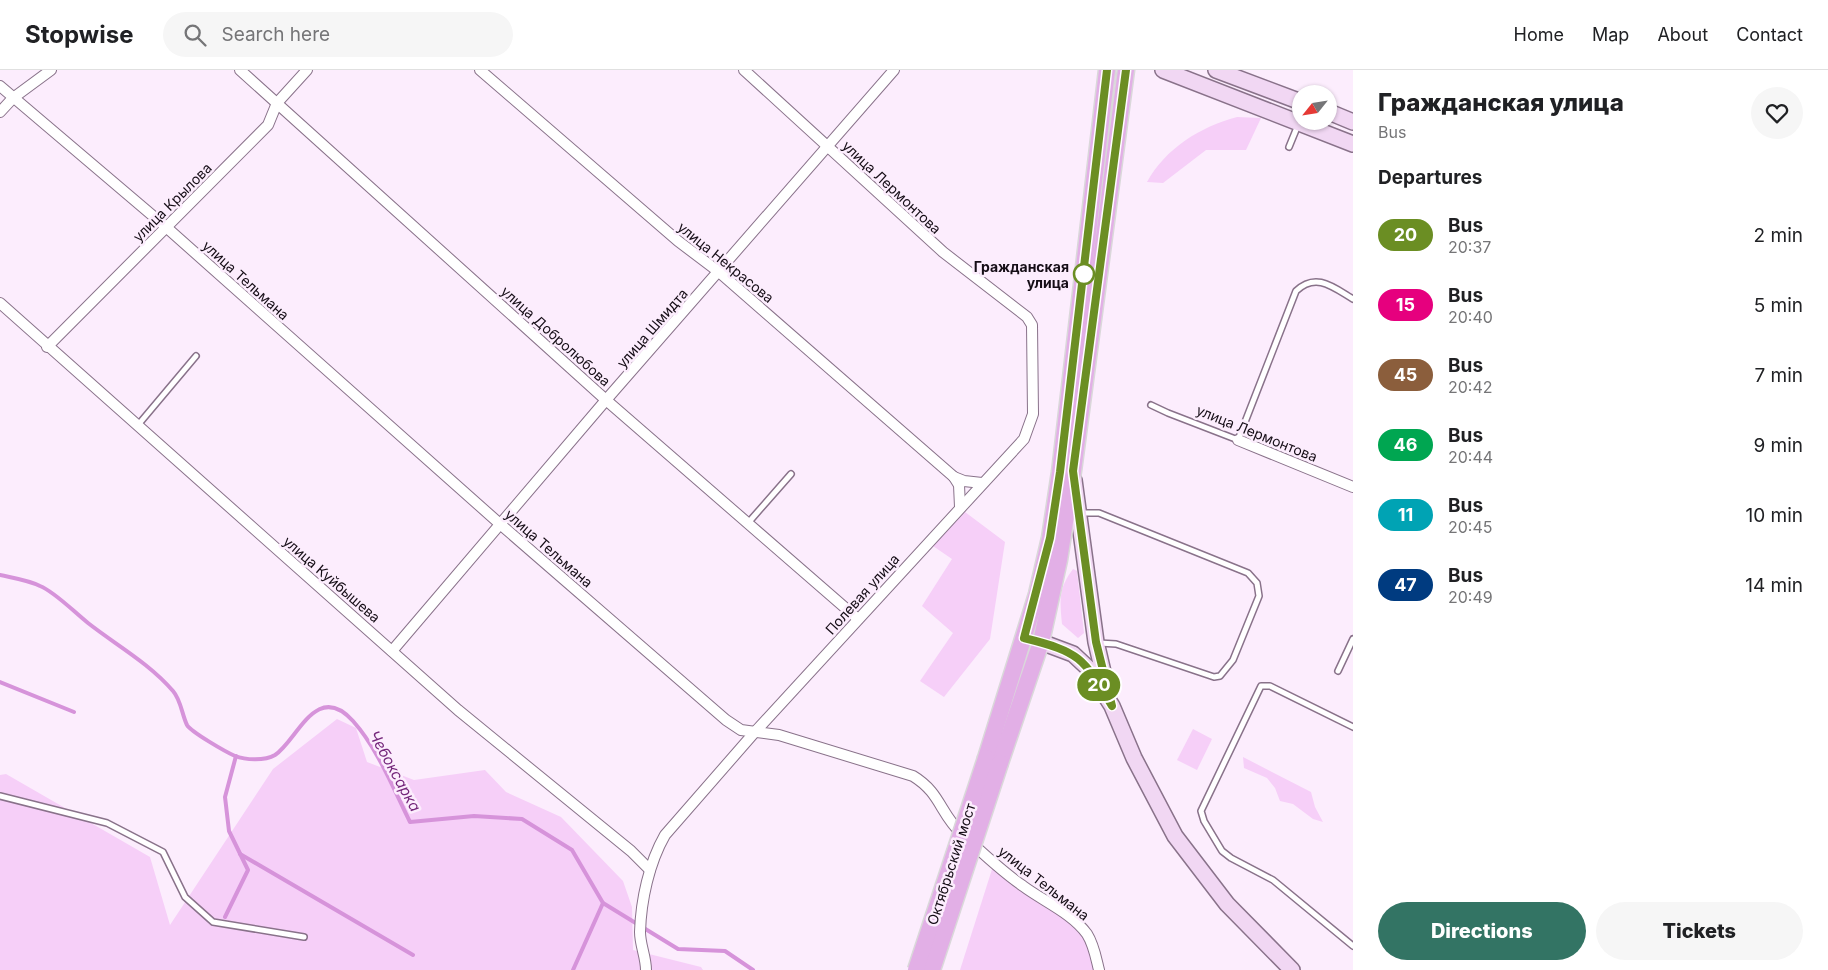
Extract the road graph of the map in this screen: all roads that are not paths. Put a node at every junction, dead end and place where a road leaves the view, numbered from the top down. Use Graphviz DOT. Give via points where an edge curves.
graph roads {
  1 [pos="51,70"];
  2 [pos="240,70"];
  3 [pos="308,70"];
  4 [pos="480,70"];
  5 [pos="744,70"];
  6 [pos="894,70"];
  7 [pos="1107,70"];
  8 [pos="1126,70"];
  9 [pos="1163,70"];
  10 [pos="1216,70"];
  11 [pos="1237,73"];
  12 [pos="0,86"];
  13 [pos="14,98"];
  14 [pos="1292,98"];
  15 [pos="277,103"];
  16 [pos="0,112"];
  17 [pos="1338,116"];
  18 [pos="1292,119"];
  19 [pos="1353,122"];
  20 [pos="1296,130"];
  21 [pos="1319,130"];
  22 [pos="1353,144"];
  23 [pos="828,147"];
  24 [pos="1289,147"];
  25 [pos="166,227"];
  26 [pos="719,272"];
  27 [pos="1353,299"];
  28 [pos="0,304"];
  29 [pos="1027,317"];
  30 [pos="47,347"];
  31 [pos="196,356"];
  32 [pos="606,400"];
  33 [pos="1151,405"];
  34 [pos="138,426"];
  35 [pos="1238,440"];
  36 [pos="1073,471"];
  37 [pos="792,474"];
  38 [pos="954,477"];
  39 [pos="982,483"];
  40 [pos="1353,487"];
  41 [pos="960,507"];
  42 [pos="1079,513"];
  43 [pos="748,523"];
  44 [pos="500,524"];
  45 [pos="858,619"];
  46 [pos="1024,638"];
  47 [pos="1353,639"];
  48 [pos="1041,642"];
  49 [pos="1096,642"];
  50 [pos="392,651"];
  51 [pos="1338,671"];
  52 [pos="1112,706"];
  53 [pos="1353,727"];
  54 [pos="754,733"];
  55 [pos="993,760"];
  56 [pos="0,796"];
  57 [pos="650,870"];
  58 [pos="304,936"];
  59 [pos="1353,946"];
  60 [pos="646,970"];
  61 [pos="916,970"];
  62 [pos="932,970"];
  63 [pos="1099,970"];
  64 [pos="1292,970"];
  1 -- 13 [label="street"];
  2 -- 15 [label="street, улица Добролюбова"];
  3 -- 15 [label="street, улица Крылова"];
  4 -- 26 [label="street, улица Некрасова" via="678,241"];
  5 -- 23 [label="street, улица Лермонтова"];
  6 -- 23 [label="street, улица Шмидта"];
  7 -- 46 [label="main road" via="1060,472 1050,538"];
  8 -- 36 [label="main road"];
  9 -- 18 [label="main road"];
  10 -- 11 [label="main road"];
  11 -- 14 [label="main road"];
  12 -- 13 [label="street, улица Тельмана"];
  13 -- 16 [label="street"];
  13 -- 25 [label="street, улица Тельмана"];
  15 -- 25 [label="street, улица Крылова" via="268,125"];
  15 -- 32 [label="street, улица Добролюбова"];
  17 -- 19 [label="main road"];
  20 -- 24 [label="lane"];
  21 -- 22 [label="main road"];
  23 -- 26 [label="street, улица Шмидта"];
  23 -- 29 [label="street, улица Лермонтова" via="943,252"];
  25 -- 30 [label="street, улица Крылова"];
  25 -- 44 [label="street, улица Тельмана"];
  26 -- 32 [label="street, улица Шмидта"];
  26 -- 38 [label="street, улица Некрасова"];
  27 -- 35 [label="lane" via="1314,280 1305,282 1296,291"];
  28 -- 30 [label="street, улица Куйбышева"];
  29 -- 39 [label="street, Полевая улица" via="1032,325 1033,414 1024,439"];
  30 -- 34 [label="street, улица Куйбышева"];
  31 -- 34 [label="lane"];
  32 -- 43 [label="street, улица Добролюбова"];
  32 -- 44 [label="street, улица Шмидта"];
  33 -- 35 [label="lane, улица Лермонтова"];
  34 -- 50 [label="street, улица Куйбышева"];
  35 -- 40 [label="street, улица Лермонтова"];
  36 -- 42 [label="main road"];
  36 -- 48 [label="main road" via="1059,560"];
  37 -- 43 [label="lane"];
  38 -- 39 [label="street, улица Некрасова"];
  38 -- 41 [label="street" via="959,485"];
  39 -- 41 [label="street, Полевая улица"];
  41 -- 45 [label="street, Полевая улица"];
  42 -- 49 [label="main road"];
  42 -- 49 [label="lane" via="1099,514 1248,573 1257,583 1259,596 1233,660 1220,676 1214,677 1116,644"];
  43 -- 45 [label="street, улица Добролюбова"];
  44 -- 50 [label="street, улица Шмидта"];
  44 -- 54 [label="street, улица Тельмана" via="726,720"];
  45 -- 54 [label="street, Полевая улица"];
  46 -- 48 [label="main road"];
  46 -- 55 [label="main road"];
  47 -- 51 [label="lane"];
  48 -- 52 [label="main road" via="1069,651 1081,660"];
  48 -- 55 [label="main road"];
  49 -- 52 [label="main road"];
  50 -- 57 [label="street, улица Куйбышева"];
  52 -- 64 [label="main road" via="1138,766 1175,836 1227,904"];
  53 -- 59 [label="lane" via="1270,686 1261,686 1201,811 1222,851 1273,880"];
  54 -- 57 [label="street, Полевая улица" via="665,835"];
  54 -- 63 [label="street, улица Тельмана" via="779,735 913,776 926,784 956,829 1021,885 1074,920 1087,934"];
  55 -- 61 [label="main road, Октябрьский мост, bridge"];
  55 -- 62 [label="main road, Октябрьский мост, bridge"];
  56 -- 58 [label="lane" via="107,823 163,852 185,896 213,922"];
  57 -- 60 [label="street, Полевая улица" via="640,931"];
}
